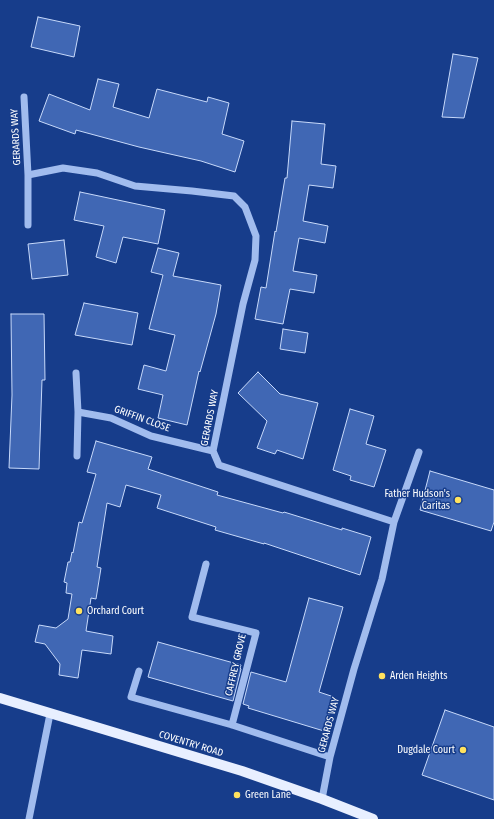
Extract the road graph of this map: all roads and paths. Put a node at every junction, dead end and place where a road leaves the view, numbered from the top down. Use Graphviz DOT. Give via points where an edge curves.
graph roads {
  1 [pos="24,97"];
  2 [pos="28,175"];
  3 [pos="28,225"];
  4 [pos="76,373"];
  5 [pos="78,412"];
  6 [pos="213,451"];
  7 [pos="419,452"];
  8 [pos="78,456"];
  9 [pos="394,522"];
  10 [pos="206,564"];
  11 [pos="139,671"];
  12 [pos="0,698"];
  13 [pos="50,714"];
  14 [pos="232,725"];
  15 [pos="330,757"];
  16 [pos="322,799"];
  17 [pos="28,819"];
  18 [pos="373,819"];
  1 -- 2 [label="street, GERARDS WAY"];
  2 -- 3 [label="street, GERARDS WAY"];
  2 -- 6 [label="street, GERARDS WAY" via="64,168 97,173 135,186 234,196 245,206 256,236 255,260 243,304"];
  4 -- 5 [label="street"];
  5 -- 6 [label="street, GRIFFIN CLOSE" via="111,418 151,436"];
  5 -- 8 [label="street"];
  6 -- 9 [label="street, GERARDS WAY" via="219,465"];
  7 -- 9 [label="street"];
  9 -- 15 [label="street, GERARDS WAY" via="382,579"];
  10 -- 14 [label="street, CAFFREY GROVE" via="192,617 256,633"];
  11 -- 14 [label="street" via="131,697"];
  12 -- 13 [label="main road, COVENTRY ROAD"];
  13 -- 16 [label="main road, COVENTRY ROAD" via="242,771"];
  13 -- 17 [label="street"];
  14 -- 15 [label="street"];
  15 -- 16 [label="street, GERARDS WAY"];
  16 -- 18 [label="main road, COVENTRY ROAD"];
}
